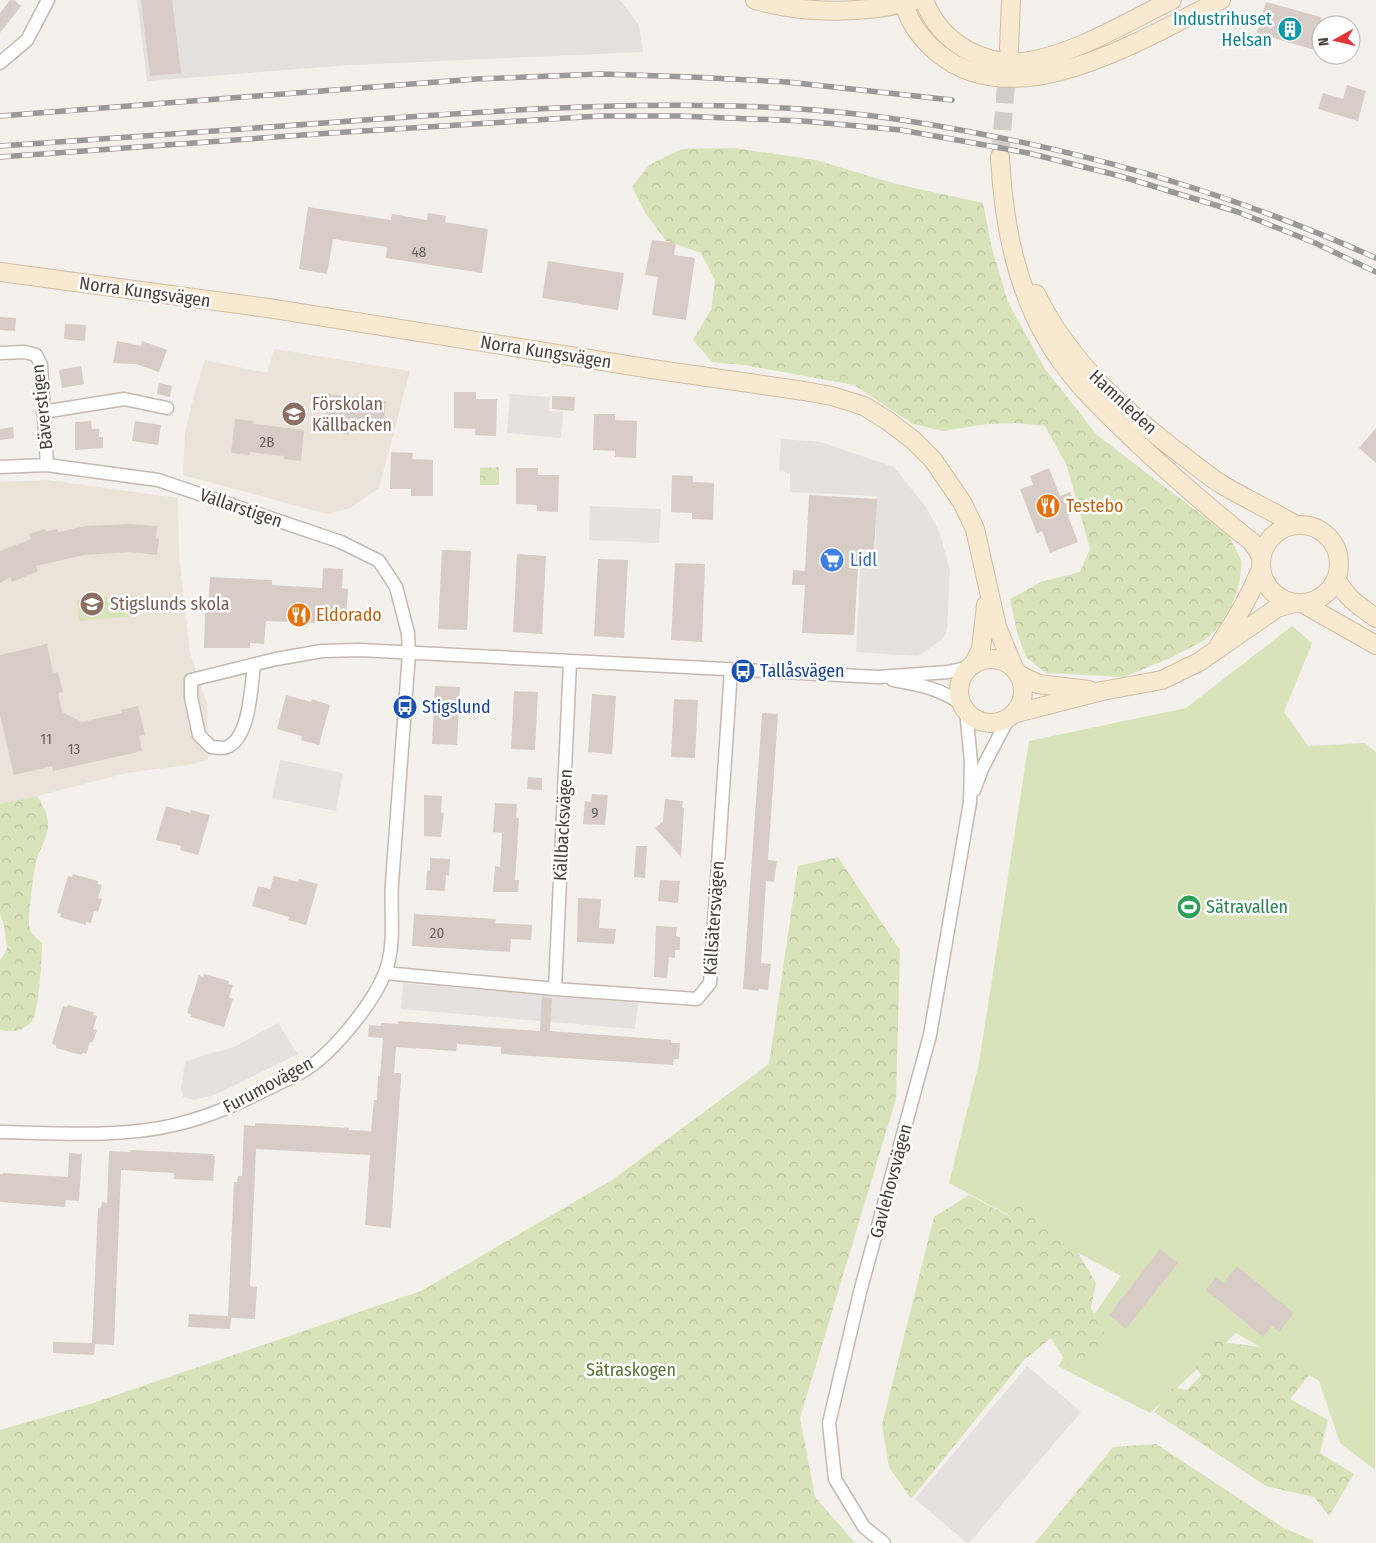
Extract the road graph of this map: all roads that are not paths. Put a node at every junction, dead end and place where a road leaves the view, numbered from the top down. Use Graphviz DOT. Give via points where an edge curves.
graph roads {
  1 [pos="48,0"];
  2 [pos="755,0"];
  3 [pos="924,0"];
  4 [pos="1172,0"];
  5 [pos="1221,0"];
  6 [pos="908,1"];
  7 [pos="1011,1"];
  8 [pos="1008,49"];
  9 [pos="0,63"];
  10 [pos="1000,157"];
  11 [pos="1007,228"];
  12 [pos="0,272"];
  13 [pos="0,353"];
  14 [pos="167,408"];
  15 [pos="43,412"];
  16 [pos="47,465"];
  17 [pos="0,467"];
  18 [pos="1296,525"];
  19 [pos="1261,563"];
  20 [pos="1336,578"];
  21 [pos="987,587"];
  22 [pos="1298,603"];
  23 [pos="1376,618"];
  24 [pos="1376,645"];
  25 [pos="1214,652"];
  26 [pos="409,653"];
  27 [pos="570,662"];
  28 [pos="254,665"];
  29 [pos="971,666"];
  30 [pos="731,670"];
  31 [pos="1016,671"];
  32 [pos="878,677"];
  33 [pos="1102,692"];
  34 [pos="964,707"];
  35 [pos="1011,716"];
  36 [pos="970,802"];
  37 [pos="385,973"];
  38 [pos="555,989"];
  39 [pos="0,1132"];
  40 [pos="884,1543"];
  1 -- 9 [label="street" via="27,40"];
  2 -- 6 [label="street" via="833,11 878,8"];
  3 -- 4 [label="street" via="935,23 954,43 971,53 1011,62 1034,60 1065,51"];
  5 -- 6 [label="street" via="1111,54 1070,69 1035,77 1010,78 965,70 943,57 918,33 910,20"];
  7 -- 8 [label="street"];
  10 -- 11 [label="street, Hamnleden"];
  11 -- 18 [label="street, Hamnleden" via="1044,308 1075,356 1098,381 1127,409 1224,486"];
  11 -- 19 [label="street, Hamnleden" via="1029,304 1045,336 1068,370 1084,391 1158,463 1252,542"];
  12 -- 21 [label="street, Norra Kungsvägen" via="268,308 832,396 864,406 913,440 933,460 962,502 975,529"];
  13 -- 15 [label="street, Bäverstigen" via="36,355 41,365"];
  14 -- 15 [label="street" via="124,399"];
  15 -- 16 [label="street, Bäverstigen"];
  16 -- 17 [label="street, Vallarstigen"];
  16 -- 26 [label="street, Vallarstigen" via="158,480 341,542 379,561 396,588 408,633"];
  18 -- 19 [label="street" via="1273,535"];
  18 -- 20 [label="street" via="1310,526 1328,537 1338,556"];
  19 -- 22 [label="street" via="1265,581 1272,591 1282,599"];
  19 -- 25 [label="street" via="1250,595"];
  20 -- 22 [label="street" via="1322,595"];
  20 -- 23 [label="street" via="1349,599"];
  21 -- 29 [label="street, Norra Kungsvägen" via="981,649"];
  21 -- 31 [label="street, Norra Kungsvägen" via="996,627"];
  22 -- 24 [label="street"];
  22 -- 25 [label="street" via="1277,608"];
  25 -- 33 [label="street" via="1162,680"];
  26 -- 27 [label="street"];
  26 -- 28 [label="street" via="322,651"];
  26 -- 37 [label="street, Furumovägen" via="392,886 391,951"];
  27 -- 30 [label="street"];
  27 -- 38 [label="street, Källbacksvägen"];
  28 -- 28 [label="street" via="191,680 199,735 211,747 226,748 236,740 246,721"];
  29 -- 31 [label="street" via="994,659"];
  29 -- 32 [label="street" via="948,672"];
  29 -- 34 [label="street" via="960,684"];
  30 -- 32 [label="street"];
  30 -- 38 [label="street, Källsätersvägen" via="710,983 697,999"];
  31 -- 33 [label="street" via="1038,684"];
  31 -- 35 [label="street" via="1023,690 1019,707"];
  32 -- 34 [label="street" via="932,688 948,694"];
  33 -- 35 [label="street"];
  34 -- 35 [label="street" via="973,717 991,723"];
  34 -- 36 [label="street, Gavlehovsvägen" via="971,762"];
  35 -- 36 [label="street, Gavlehovsvägen" via="982,769"];
  36 -- 40 [label="street, Gavlehovsvägen" via="930,1035 828,1422 835,1479 864,1527"];
  37 -- 38 [label="street, Källsätersvägen"];
  37 -- 39 [label="street, Furumovägen" via="345,1033 311,1067 235,1106 174,1126 143,1130 87,1134"];
}
